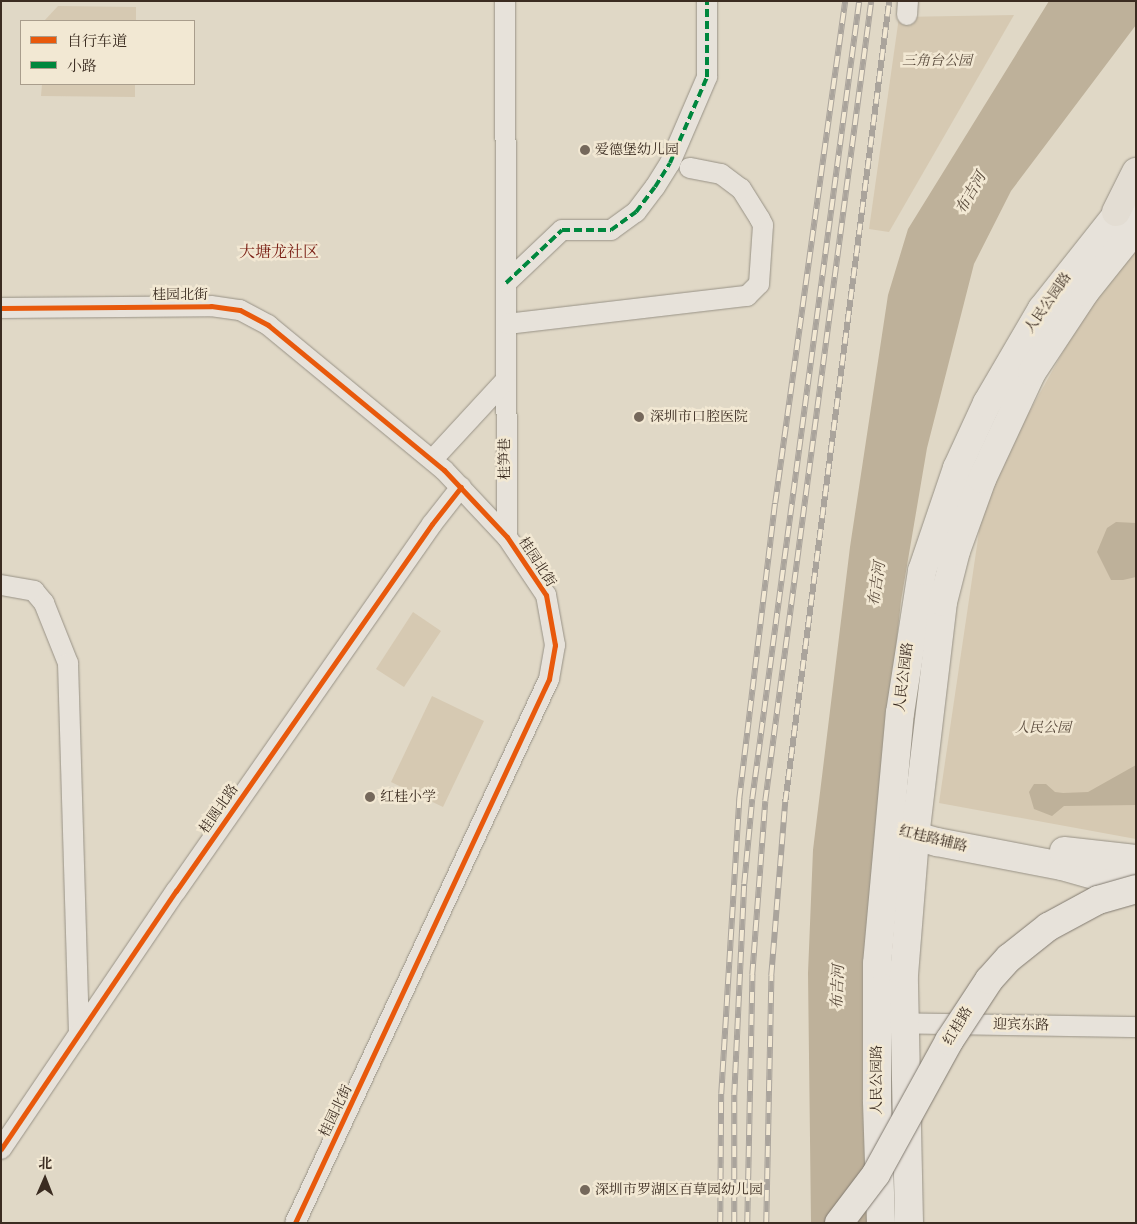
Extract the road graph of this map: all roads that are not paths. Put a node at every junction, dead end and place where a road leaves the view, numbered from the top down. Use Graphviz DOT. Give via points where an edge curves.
graph roads {
  1 [pos="505,1"];
  2 [pos="707,1"];
  3 [pos="690,168"];
  4 [pos="1136,172"];
  5 [pos="1136,191"];
  6 [pos="1126,220"];
  7 [pos="506,282"];
  8 [pos="1,308"];
  9 [pos="507,324"];
  10 [pos="505,381"];
  11 [pos="433,459"];
  12 [pos="461,488"];
  13 [pos="507,537"];
  14 [pos="1,585"];
  15 [pos="888,827"];
  16 [pos="916,832"];
  17 [pos="1136,859"];
  18 [pos="1136,888"];
  19 [pos="1136,906"];
  20 [pos="877,1023"];
  21 [pos="904,1023"];
  22 [pos="1136,1027"];
  23 [pos="79,1034"];
  24 [pos="1,1148"];
  25 [pos="295,1223"];
  26 [pos="839,1223"];
  27 [pos="859,1223"];
  28 [pos="881,1223"];
  29 [pos="909,1223"];
  1 -- 7 [label="street, 桂笋巷"];
  2 -- 7 [label="street" via="706,77 670,163 655,187 636,212 611,230 562,230"];
  3 -- 9 [label="street" via="721,174 741,189 763,225 759,284 747,296"];
  4 -- 6 [label="main road"];
  5 -- 6 [label="main road, 人民公园路"];
  6 -- 15 [label="main road, 人民公园路" via="1042,309 987,403 957,468 933,532 916,599"];
  6 -- 16 [label="main road, 人民公园路" via="1085,292 1032,372 1012,411 968,518 943,602"];
  7 -- 9 [label="street, 桂笋巷"];
  8 -- 11 [label="street, 桂园北街" via="211,306 240,310 268,325"];
  9 -- 10 [label="street, 桂笋巷"];
  10 -- 11 [label="street"];
  10 -- 13 [label="street, 桂笋巷"];
  11 -- 12 [label="street, 桂园北街"];
  12 -- 13 [label="street, 桂园北街"];
  12 -- 23 [label="street, 桂圆北路" via="307,702"];
  13 -- 25 [label="street, 桂园北街" via="546,595 555,645 550,678"];
  14 -- 23 [label="street" via="34,591 44,603 68,663"];
  15 -- 16 [label="main road, 红桂路辅路"];
  15 -- 20 [label="main road, 人民公园路" via="877,964"];
  16 -- 17 [label="main road, 红桂路辅路" via="939,827 1090,855"];
  16 -- 18 [label="main road, 红桂路辅路" via="1062,866"];
  16 -- 21 [label="main road, 人民公园路"];
  18 -- 26 [label="main road, 红桂路, bridge" via="1098,900 1048,927 1009,958 989,980 949,1041 876,1174"];
  19 -- 27 [label="main road, 红桂路" via="1086,924 1052,945 1014,976 989,1006 965,1044 898,1170"];
  20 -- 21 [label="street, 迎宾东路"];
  20 -- 28 [label="main road, 人民公园路"];
  21 -- 22 [label="street, 迎宾东路"];
  21 -- 29 [label="main road, 人民公园路"];
  23 -- 24 [label="street, 桂圆北路"];
}
